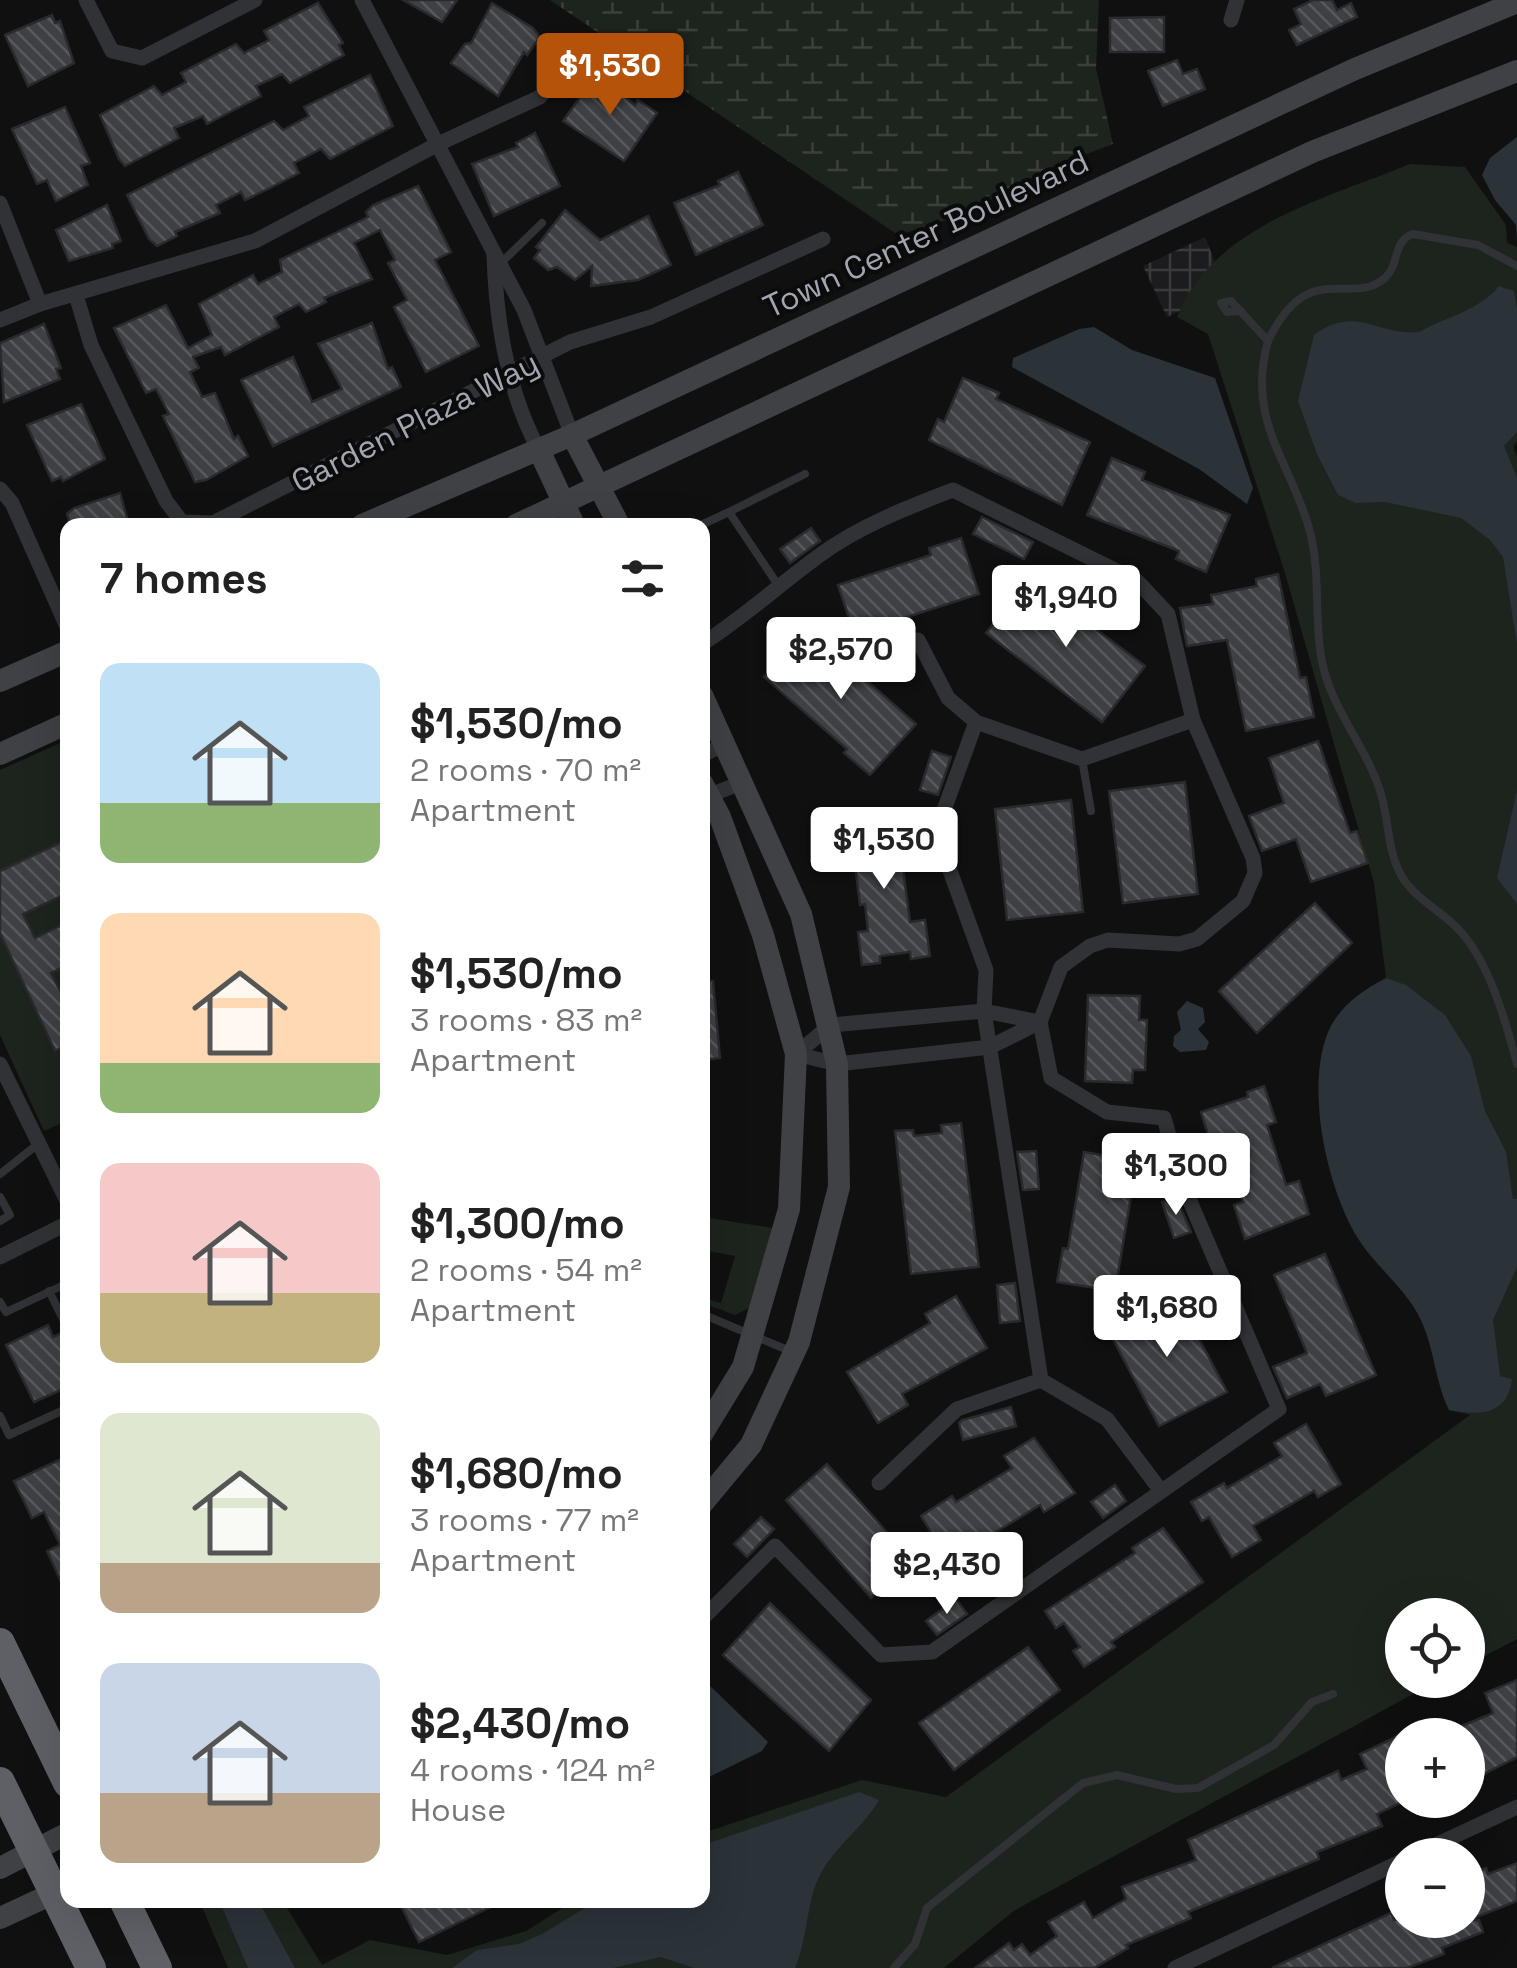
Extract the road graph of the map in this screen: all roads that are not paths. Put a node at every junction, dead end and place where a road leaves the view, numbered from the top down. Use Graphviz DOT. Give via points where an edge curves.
graph roads {
  1 [pos="86,0"];
  2 [pos="255,0"];
  3 [pos="362,0"];
  4 [pos="1237,0"];
  5 [pos="1517,2"];
  6 [pos="1232,20"];
  7 [pos="576,46"];
  8 [pos="1517,71"];
  9 [pos="438,144"];
  10 [pos="0,204"];
  11 [pos="542,223"];
  12 [pos="823,239"];
  13 [pos="497,258"];
  14 [pos="1517,266"];
  15 [pos="76,296"];
  16 [pos="40,304"];
  17 [pos="1240,311"];
  18 [pos="0,320"];
  19 [pos="1268,341"];
  20 [pos="540,359"];
  21 [pos="511,374"];
  22 [pos="572,435"];
  23 [pos="540,450"];
  24 [pos="805,474"];
  25 [pos="599,486"];
  26 [pos="0,489"];
  27 [pos="729,512"];
  28 [pos="569,514"];
  29 [pos="179,518"];
  30 [pos="223,518"];
  31 [pos="379,518"];
  32 [pos="615,518"];
  33 [pos="710,521"];
  34 [pos="780,588"];
  35 [pos="60,610"];
  36 [pos="710,638"];
  37 [pos="918,640"];
  38 [pos="60,654"];
  39 [pos="0,680"];
  40 [pos="710,711"];
  41 [pos="1193,720"];
  42 [pos="976,722"];
  43 [pos="60,727"];
  44 [pos="726,744"];
  45 [pos="710,751"];
  46 [pos="0,754"];
  47 [pos="1082,759"];
  48 [pos="744,782"];
  49 [pos="710,791"];
  50 [pos="710,804"];
  51 [pos="1091,812"];
  52 [pos="984,1011"];
  53 [pos="1040,1022"];
  54 [pos="831,1025"];
  55 [pos="990,1047"];
  56 [pos="796,1054"];
  57 [pos="0,1064"];
  58 [pos="837,1064"];
  59 [pos="1517,1064"];
  60 [pos="38,1144"];
  61 [pos="0,1174"];
  62 [pos="60,1187"];
  63 [pos="0,1198"];
  64 [pos="0,1221"];
  65 [pos="60,1227"];
  66 [pos="0,1257"];
  67 [pos="60,1286"];
  68 [pos="49,1292"];
  69 [pos="0,1302"];
  70 [pos="60,1313"];
  71 [pos="3,1314"];
  72 [pos="710,1317"];
  73 [pos="752,1335"];
  74 [pos="794,1353"];
  75 [pos="1042,1380"];
  76 [pos="60,1412"];
  77 [pos="0,1416"];
  78 [pos="710,1421"];
  79 [pos="878,1482"];
  80 [pos="1160,1491"];
  81 [pos="710,1494"];
  82 [pos="710,1611"];
  83 [pos="0,1643"];
  84 [pos="1333,1694"];
  85 [pos="60,1767"];
  86 [pos="0,1782"];
  87 [pos="1517,1806"];
  88 [pos="60,1837"];
  89 [pos="1450,1838"];
  90 [pos="34,1851"];
  91 [pos="0,1868"];
  92 [pos="1385,1868"];
  93 [pos="60,1889"];
  94 [pos="60,1890"];
  95 [pos="68,1908"];
  96 [pos="128,1908"];
  97 [pos="0,1918"];
  98 [pos="91,1968"];
  99 [pos="157,1968"];
  100 [pos="894,1968"];
  101 [pos="1175,1968"];
  1 -- 2 [label="street" via="112,51 142,58"];
  3 -- 9 [label="street"];
  4 -- 6 [label="street"];
  5 -- 22 [label="main road, Town Center Boulevard" via="1355,69"];
  7 -- 9 [label="street" via="540,97"];
  8 -- 25 [label="main road" via="1312,152"];
  9 -- 13 [label="street"];
  9 -- 15 [label="street" via="255,241"];
  10 -- 16 [label="street"];
  11 -- 13 [label="lane"];
  12 -- 20 [label="street, Garden Plaza Way" via="652,317 570,342"];
  13 -- 20 [label="street"];
  13 -- 21 [label="street" via="496,313"];
  14 -- 19 [label="lane" via="1478,245 1413,234 1400,242 1384,278 1307,293"];
  15 -- 16 [label="street"];
  15 -- 29 [label="street, Garden Plaza Way" via="91,346"];
  16 -- 18 [label="street"];
  17 -- 19 [label="lane"];
  19 -- 59 [label="lane" via="1260,385 1277,458 1309,528 1318,636 1332,695 1381,794 1403,879 1471,948"];
  20 -- 21 [label="street, Garden Plaza Way"];
  20 -- 22 [label="street"];
  21 -- 23 [label="street"];
  21 -- 30 [label="street, Garden Plaza Way"];
  22 -- 23 [label="main road, Town Center Boulevard"];
  22 -- 25 [label="main road"];
  23 -- 28 [label="main road"];
  23 -- 31 [label="main road, Town Center Boulevard"];
  24 -- 27 [label="lane"];
  25 -- 28 [label="main road"];
  25 -- 32 [label="main road"];
  26 -- 35 [label="street"];
  27 -- 33 [label="lane"];
  27 -- 34 [label="lane"];
  34 -- 36 [label="street"];
  34 -- 41 [label="street" via="822,552 954,490 1137,581 1168,614"];
  37 -- 42 [label="street" via="948,698"];
  38 -- 39 [label="main road"];
  40 -- 44 [label="main road"];
  41 -- 47 [label="street"];
  41 -- 53 [label="street" via="1253,858 1251,888 1198,939 1108,940 1074,956 1060,967"];
  42 -- 47 [label="street"];
  42 -- 52 [label="street" via="936,832 986,970"];
  43 -- 46 [label="main road"];
  44 -- 45 [label="street"];
  44 -- 48 [label="main road"];
  47 -- 51 [label="lane"];
  48 -- 49 [label="street"];
  48 -- 54 [label="main road" via="801,914"];
  50 -- 56 [label="main road" via="764,934"];
  52 -- 53 [label="street"];
  52 -- 54 [label="street"];
  52 -- 55 [label="street"];
  53 -- 55 [label="street"];
  53 -- 80 [label="street" via="1051,1078 1107,1112 1164,1118 1183,1185 1278,1409"];
  54 -- 56 [label="street"];
  54 -- 58 [label="main road"];
  55 -- 58 [label="street"];
  55 -- 75 [label="street"];
  56 -- 58 [label="street"];
  56 -- 73 [label="main road" via="788,1209"];
  57 -- 60 [label="street"];
  58 -- 74 [label="main road" via="839,1187"];
  60 -- 61 [label="lane"];
  60 -- 62 [label="street"];
  63 -- 64 [label="lane" via="10,1216"];
  65 -- 66 [label="street"];
  67 -- 68 [label="lane"];
  68 -- 70 [label="lane"];
  68 -- 71 [label="lane"];
  69 -- 71 [label="lane"];
  72 -- 73 [label="lane"];
  73 -- 74 [label="lane"];
  73 -- 78 [label="main road" via="743,1368"];
  74 -- 81 [label="main road" via="751,1445"];
  75 -- 79 [label="street" via="958,1409"];
  75 -- 80 [label="street" via="1107,1419"];
  76 -- 77 [label="lane" via="9,1435"];
  80 -- 82 [label="street" via="932,1652 882,1655 775,1546"];
  83 -- 85 [label="highway"];
  84 -- 100 [label="lane" via="1312,1702 1274,1745 1198,1788 1176,1790 1116,1775 1083,1783 927,1908 915,1944"];
  86 -- 90 [label="highway"];
  87 -- 89 [label="street"];
  88 -- 90 [label="main road"];
  90 -- 91 [label="main road"];
  90 -- 93 [label="highway"];
  92 -- 101 [label="street"];
  94 -- 97 [label="main road"];
  95 -- 98 [label="highway"];
  96 -- 99 [label="highway"];
}
